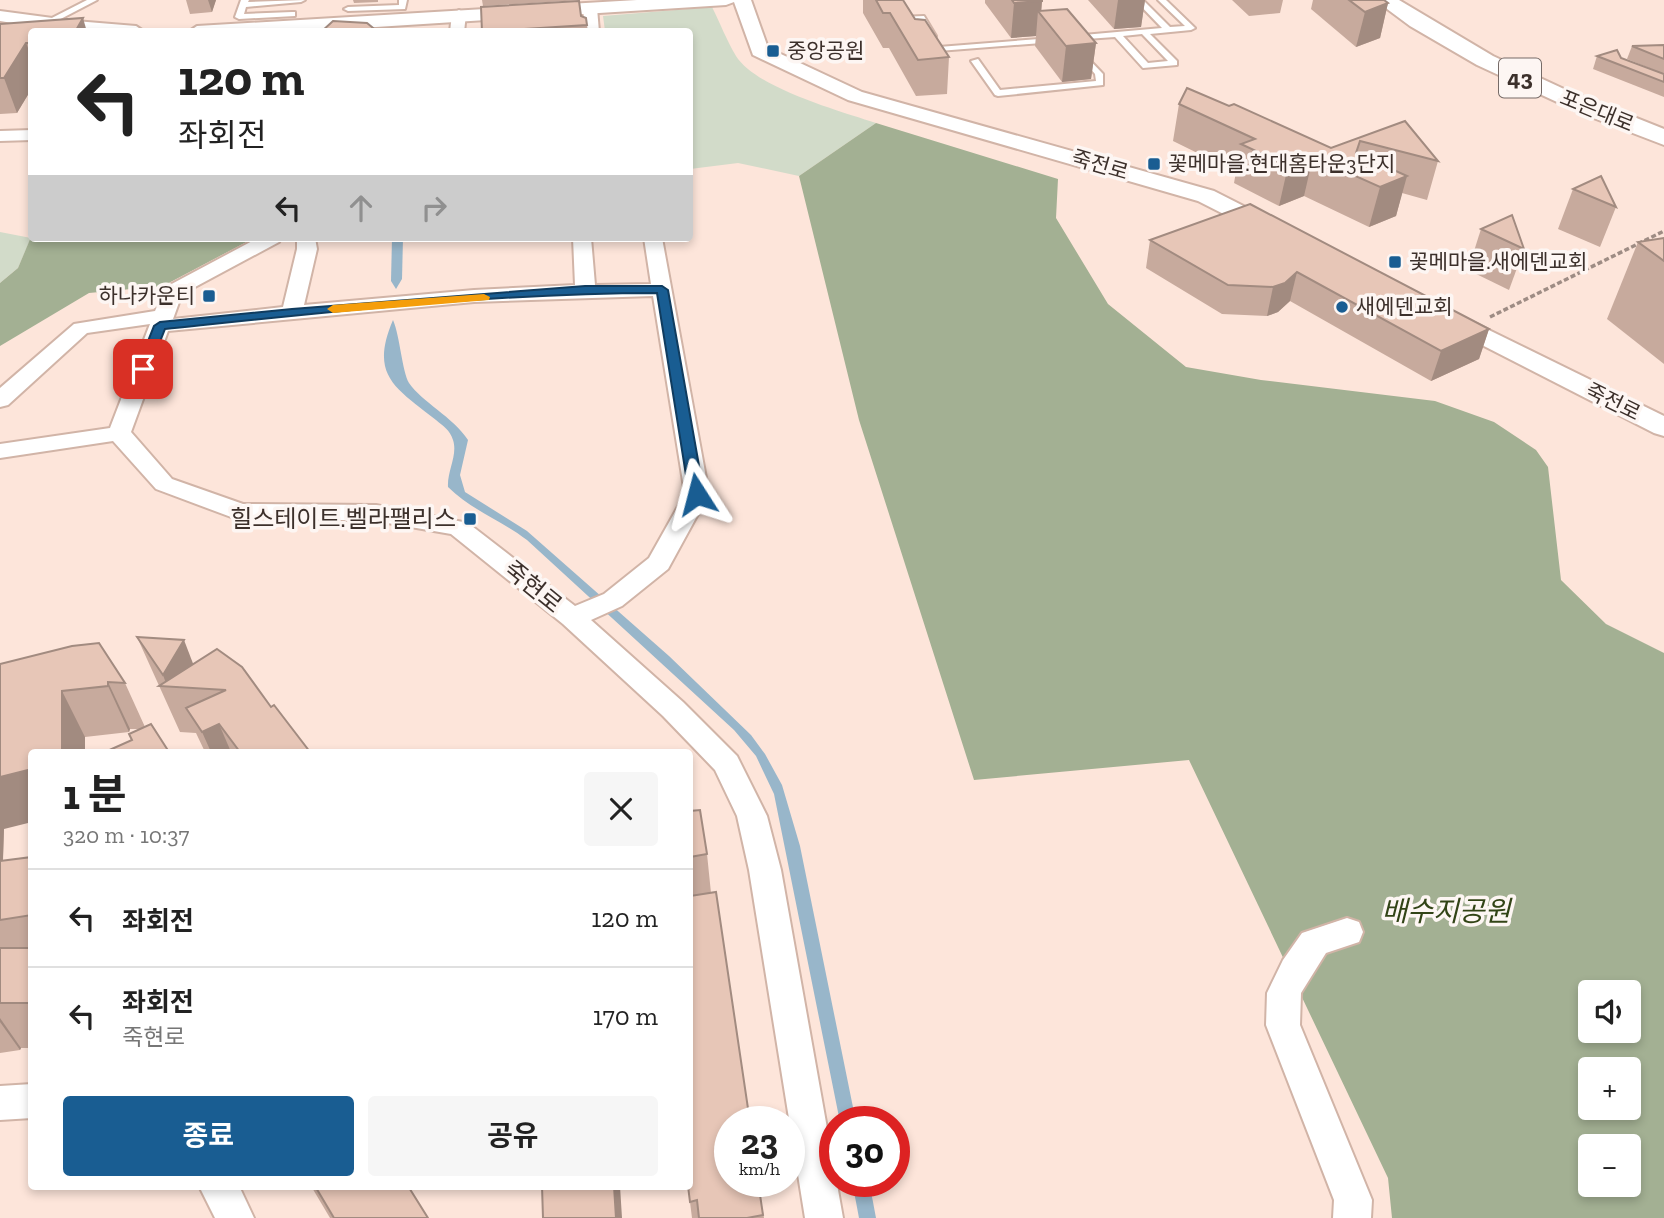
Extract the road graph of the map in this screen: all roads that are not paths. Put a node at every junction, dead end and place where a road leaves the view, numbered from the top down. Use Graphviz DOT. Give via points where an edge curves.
graph roads {
  1 [pos="93,0"];
  2 [pos="301,0"];
  3 [pos="404,0"];
  4 [pos="726,0"];
  5 [pos="742,0"];
  6 [pos="1139,0"];
  7 [pos="1162,0"];
  8 [pos="1385,0"];
  9 [pos="1399,0"];
  10 [pos="244,2"];
  11 [pos="653,2"];
  12 [pos="590,8"];
  13 [pos="348,9"];
  14 [pos="292,14"];
  15 [pos="454,15"];
  16 [pos="0,16"];
  17 [pos="62,27"];
  18 [pos="256,28"];
  19 [pos="592,28"];
  20 [pos="905,30"];
  21 [pos="1168,30"];
  22 [pos="1144,32"];
  23 [pos="1117,34"];
  24 [pos="1069,38"];
  25 [pos="941,49"];
  26 [pos="919,51"];
  27 [pos="975,61"];
  28 [pos="1664,129"];
  29 [pos="28,135"];
  30 [pos="0,136"];
  31 [pos="1664,138"];
  32 [pos="1293,240"];
  33 [pos="265,242"];
  34 [pos="306,242"];
  35 [pos="582,242"];
  36 [pos="654,242"];
  37 [pos="585,289"];
  38 [pos="662,290"];
  39 [pos="1430,309"];
  40 [pos="292,312"];
  41 [pos="162,321"];
  42 [pos="0,400"];
  43 [pos="1664,427"];
  44 [pos="118,433"];
  45 [pos="0,450"];
  46 [pos="593,609"];
  47 [pos="1347,932"];
  48 [pos="28,1101"];
  49 [pos="0,1103"];
  50 [pos="220,1190"];
  51 [pos="235,1218"];
  52 [pos="824,1218"];
  53 [pos="1352,1218"];
  1 -- 17 [label="lane"];
  2 -- 10 [label="lane"];
  3 -- 13 [label="lane" via="402,7"];
  4 -- 11 [label="street"];
  5 -- 32 [label="street, 죽전로" via="760,51 855,96 1206,196"];
  6 -- 21 [label="lane"];
  7 -- 21 [label="lane" via="1191,28"];
  8 -- 31 [label="highway, 포은대로 / 43" via="1466,52"];
  9 -- 28 [label="highway, 포은대로 / 43" via="1474,47"];
  10 -- 14 [label="lane" via="239,17"];
  11 -- 12 [label="street"];
  12 -- 15 [label="street"];
  12 -- 19 [label="street"];
  15 -- 18 [label="street"];
  16 -- 17 [label="street"];
  20 -- 25 [label="lane" via="899,19 921,18"];
  21 -- 22 [label="lane"];
  22 -- 23 [label="lane"];
  22 -- 23 [label="lane" via="1174,63 1146,65"];
  23 -- 24 [label="lane"];
  24 -- 25 [label="lane"];
  24 -- 27 [label="lane" via="1099,74 1100,83 1012,88 998,93"];
  25 -- 26 [label="lane"];
  29 -- 30 [label="street"];
  33 -- 41 [label="street" via="173,291"];
  34 -- 40 [label="street"];
  35 -- 37 [label="street"];
  36 -- 38 [label="street"];
  37 -- 38 [label="street"];
  37 -- 40 [label="street"];
  38 -- 46 [label="street" via="697,494 659,563"];
  39 -- 43 [label="street, 죽전로"];
  40 -- 41 [label="street"];
  41 -- 42 [label="street" via="81,328"];
  41 -- 44 [label="street"];
  44 -- 45 [label="street"];
  44 -- 46 [label="street, 죽현로" via="164,484 240,512 376,513 459,528"];
  46 -- 52 [label="street, 죽현로" via="673,709 727,764 752,816"];
  47 -- 53 [label="street" via="1314,943 1295,970 1284,993 1283,1025 1353,1199"];
  48 -- 49 [label="street"];
  50 -- 51 [label="street"];
}
